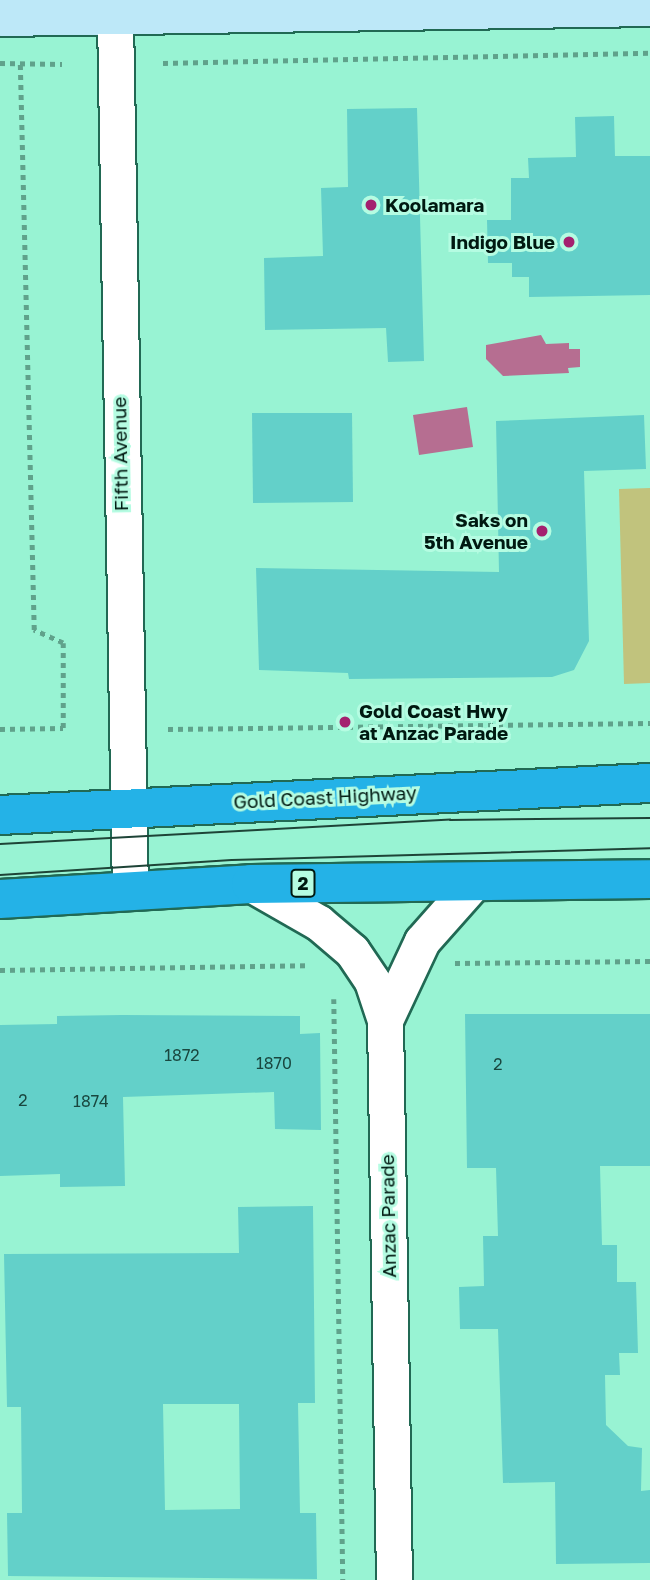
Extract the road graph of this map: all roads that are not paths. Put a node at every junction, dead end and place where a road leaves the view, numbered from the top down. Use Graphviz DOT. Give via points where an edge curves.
graph roads {
  1 [pos="650,7"];
  2 [pos="115,17"];
  3 [pos="0,18"];
  4 [pos="650,783"];
  5 [pos="127,807"];
  6 [pos="0,815"];
  7 [pos="650,879"];
  8 [pos="476,880"];
  9 [pos="251,884"];
  10 [pos="130,891"];
  11 [pos="7,901"];
  12 [pos="385,1020"];
  13 [pos="394,1580"];
  1 -- 2 [label="street"];
  2 -- 3 [label="street"];
  2 -- 5 [label="street, Fifth Avenue"];
  4 -- 5 [label="highway, Gold Coast Highway"];
  5 -- 6 [label="highway, Gold Coast Highway"];
  5 -- 10 [label="street, Fifth Avenue"];
  7 -- 8 [label="highway, 2"];
  8 -- 9 [label="highway, 2"];
  8 -- 12 [label="street, Anzac Parade" via="422,941"];
  9 -- 10 [label="highway, 2"];
  9 -- 12 [label="street" via="319,923 352,951 372,981"];
  10 -- 11 [label="highway, 2"];
  12 -- 13 [label="street, Anzac Parade"];
}
